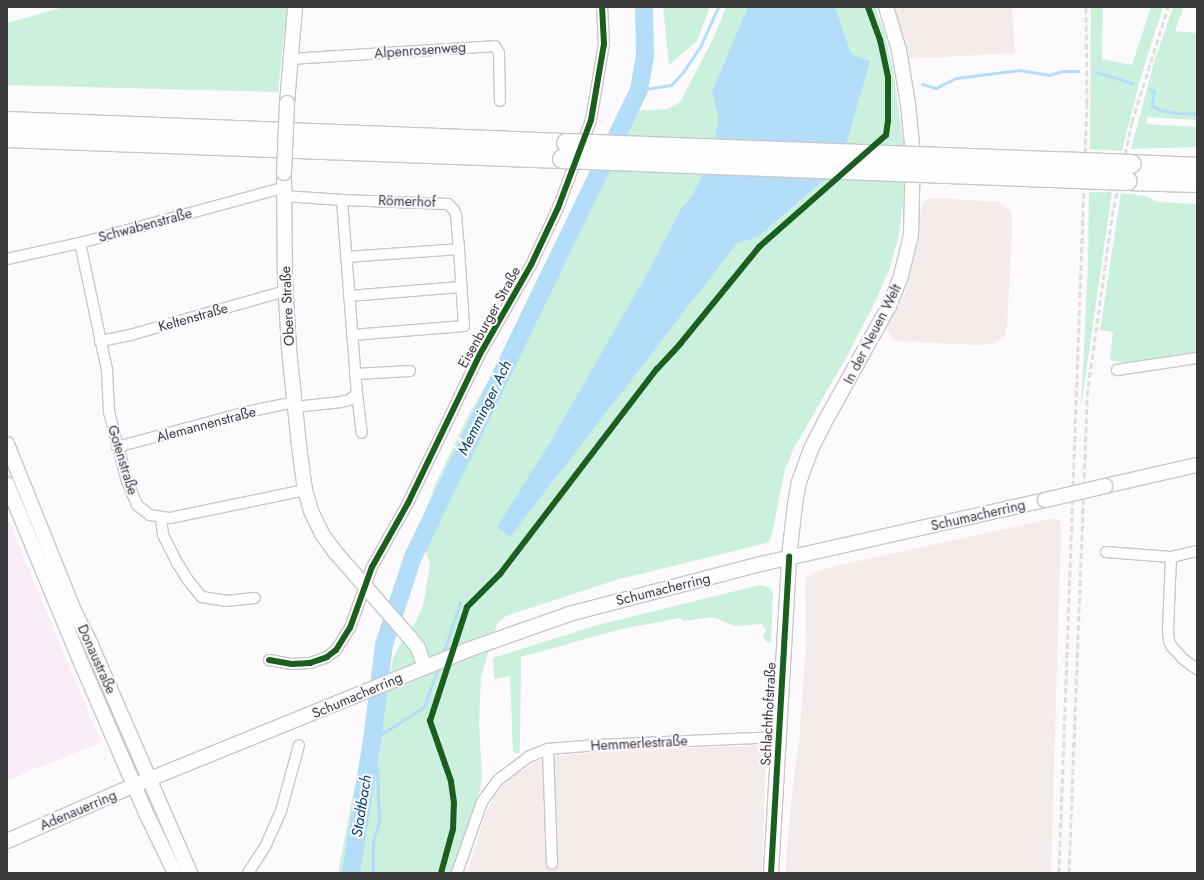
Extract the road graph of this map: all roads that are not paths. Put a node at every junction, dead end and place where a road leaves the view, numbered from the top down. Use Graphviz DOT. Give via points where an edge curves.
graph roads {
  1 [pos="295,7"];
  2 [pos="602,7"];
  3 [pos="886,7"];
  4 [pos="290,59"];
  5 [pos="500,101"];
  6 [pos="7,121"];
  7 [pos="7,138"];
  8 [pos="564,151"];
  9 [pos="1197,167"];
  10 [pos="1130,172"];
  11 [pos="1197,183"];
  12 [pos="284,192"];
  13 [pos="342,200"];
  14 [pos="80,243"];
  15 [pos="459,249"];
  16 [pos="346,257"];
  17 [pos="7,259"];
  18 [pos="461,287"];
  19 [pos="285,291"];
  20 [pos="349,296"];
  21 [pos="352,334"];
  22 [pos="100,342"];
  23 [pos="1197,358"];
  24 [pos="1117,370"];
  25 [pos="410,371"];
  26 [pos="355,374"];
  27 [pos="357,394"];
  28 [pos="295,405"];
  29 [pos="362,433"];
  30 [pos="7,444"];
  31 [pos="117,447"];
  32 [pos="1197,465"];
  33 [pos="7,484"];
  34 [pos="305,490"];
  35 [pos="161,518"];
  36 [pos="1197,551"];
  37 [pos="1106,552"];
  38 [pos="1171,556"];
  39 [pos="789,557"];
  40 [pos="364,585"];
  41 [pos="255,598"];
  42 [pos="269,660"];
  43 [pos="430,665"];
  44 [pos="1197,669"];
  45 [pos="779,737"];
  46 [pos="299,745"];
  47 [pos="548,749"];
  48 [pos="149,780"];
  49 [pos="135,785"];
  50 [pos="7,841"];
  51 [pos="552,864"];
  52 [pos="175,873"];
  53 [pos="190,873"];
  54 [pos="248,873"];
  55 [pos="457,873"];
  56 [pos="771,873"];
  1 -- 4 [label="street, Obere Straße"];
  2 -- 40 [label="street, Eisenburger Straße" via="604,44 591,120 558,208 534,259 480,354 412,496"];
  3 -- 39 [label="street, In der Neuen Welt" via="899,50 908,104 913,163 911,236 901,276 889,306 812,447 799,482"];
  4 -- 5 [label="street, Alpenrosenweg" via="495,46 499,53"];
  4 -- 12 [label="street, Obere Straße, bridge"];
  6 -- 8 [label="highway"];
  7 -- 8 [label="highway"];
  8 -- 10 [label="highway, bridge"];
  9 -- 10 [label="highway"];
  10 -- 11 [label="highway"];
  12 -- 13 [label="street, Römerhof"];
  12 -- 14 [label="street, Schwabenstraße"];
  12 -- 19 [label="street, Obere Straße"];
  13 -- 15 [label="street, Römerhof" via="448,204 456,215"];
  13 -- 16 [label="street"];
  14 -- 17 [label="street, Schwabenstraße"];
  14 -- 22 [label="street, Gotenstraße" via="91,287"];
  15 -- 16 [label="street"];
  15 -- 18 [label="street, Römerhof"];
  16 -- 20 [label="street"];
  18 -- 20 [label="street"];
  18 -- 21 [label="street, Römerhof" via="464,326"];
  19 -- 22 [label="street, Keltenstraße"];
  19 -- 28 [label="street, Obere Straße"];
  20 -- 21 [label="street"];
  21 -- 26 [label="street"];
  22 -- 31 [label="street, Gotenstraße" via="107,370 109,412"];
  23 -- 24 [label="street"];
  25 -- 26 [label="street"];
  26 -- 27 [label="street"];
  27 -- 28 [label="street" via="341,402"];
  27 -- 29 [label="street"];
  28 -- 31 [label="street, Alemannenstraße" via="247,412"];
  28 -- 34 [label="street, Obere Straße"];
  30 -- 48 [label="street, Donaustraße" via="74,611 91,644"];
  31 -- 35 [label="street, Gotenstraße" via="137,505 150,515"];
  32 -- 39 [label="street, Schumacherring, bridge"];
  33 -- 49 [label="street, Donaustraße" via="61,617"];
  34 -- 35 [label="street"];
  34 -- 40 [label="street, Obere Straße" via="322,534 349,570"];
  35 -- 41 [label="street" via="163,535 176,562 202,597 226,601"];
  36 -- 38 [label="street"];
  37 -- 38 [label="street"];
  38 -- 44 [label="street" via="1169,641 1176,653"];
  39 -- 43 [label="street, Schumacherring" via="569,614"];
  39 -- 45 [label="street, Schlachthofstraße"];
  40 -- 42 [label="street" via="350,628 336,650 310,663 292,664"];
  40 -- 43 [label="street, Obere Straße"];
  43 -- 48 [label="street, Schumacherring"];
  45 -- 47 [label="street, Hemmerlestraße"];
  45 -- 56 [label="street, Schlachthofstraße"];
  46 -- 54 [label="street" via="281,811 265,847"];
  47 -- 51 [label="street"];
  47 -- 55 [label="street, Hemmerlestraße" via="506,772 492,788 478,810"];
  48 -- 49 [label="street, Adenauerring"];
  48 -- 53 [label="street, Donaustraße"];
  49 -- 50 [label="street, Adenauerring"];
  49 -- 52 [label="street, Donaustraße"];
}
